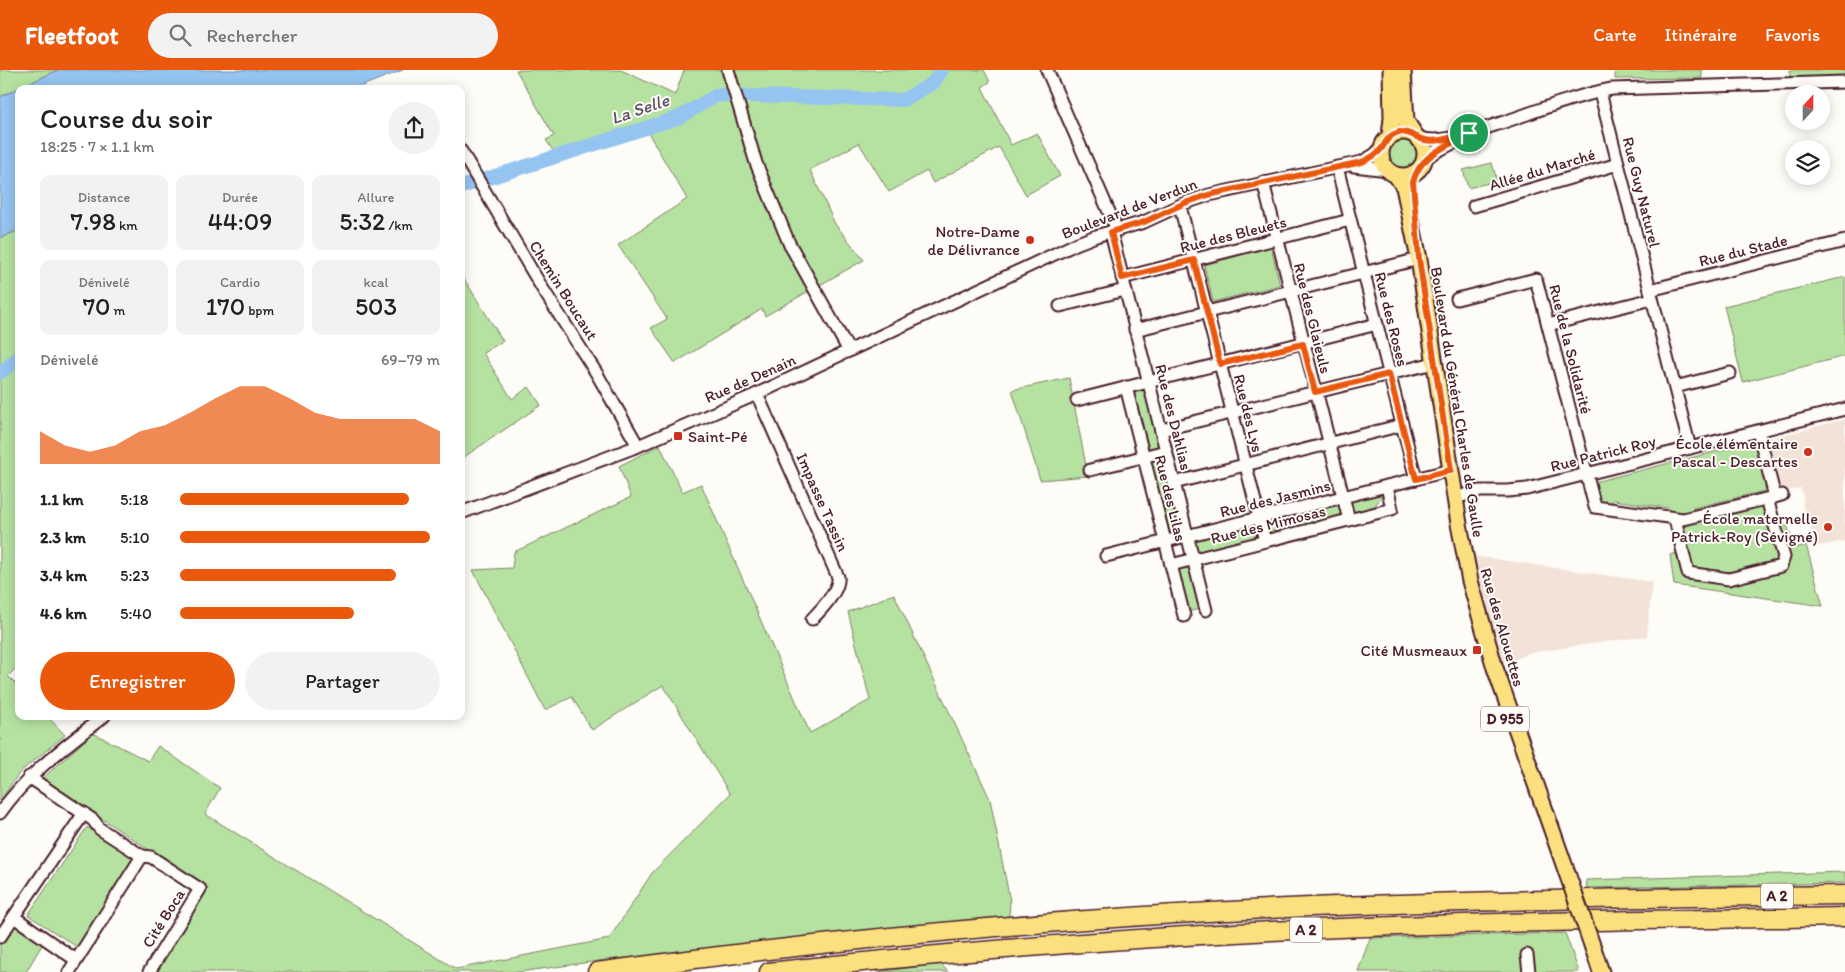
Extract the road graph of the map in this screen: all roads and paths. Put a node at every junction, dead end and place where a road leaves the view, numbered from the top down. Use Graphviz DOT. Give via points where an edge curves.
graph roads {
  1 [pos="728,70"];
  2 [pos="1047,70"];
  3 [pos="1391,70"];
  4 [pos="1402,70"];
  5 [pos="1845,82"];
  6 [pos="1600,92"];
  7 [pos="1469,133"];
  8 [pos="1417,136"];
  9 [pos="1386,142"];
  10 [pos="465,157"];
  11 [pos="1618,164"];
  12 [pos="1421,166"];
  13 [pos="1340,167"];
  14 [pos="1392,172"];
  15 [pos="1263,182"];
  16 [pos="1180,206"];
  17 [pos="1474,206"];
  18 [pos="1350,220"];
  19 [pos="1114,231"];
  20 [pos="1277,239"];
  21 [pos="1845,241"];
  22 [pos="1046,258"];
  23 [pos="1419,259"];
  24 [pos="1194,260"];
  25 [pos="1364,272"];
  26 [pos="1122,278"];
  27 [pos="1125,290"];
  28 [pos="1290,290"];
  29 [pos="1651,295"];
  30 [pos="1457,299"];
  31 [pos="1060,306"];
  32 [pos="1207,312"];
  33 [pos="1377,324"];
  34 [pos="1548,325"];
  35 [pos="1135,330"];
  36 [pos="1303,344"];
  37 [pos="849,351"];
  38 [pos="1434,363"];
  39 [pos="1220,364"];
  40 [pos="1730,373"];
  41 [pos="1389,374"];
  42 [pos="1148,382"];
  43 [pos="1126,387"];
  44 [pos="1675,387"];
  45 [pos="1315,392"];
  46 [pos="757,394"];
  47 [pos="1077,400"];
  48 [pos="1845,409"];
  49 [pos="1232,412"];
  50 [pos="1402,425"];
  51 [pos="1161,430"];
  52 [pos="1758,431"];
  53 [pos="1328,444"];
  54 [pos="638,446"];
  55 [pos="1690,448"];
  56 [pos="1166,451"];
  57 [pos="1144,456"];
  58 [pos="1246,465"];
  59 [pos="1090,470"];
  60 [pos="1451,470"];
  61 [pos="1586,474"];
  62 [pos="1416,479"];
  63 [pos="1174,483"];
  64 [pos="1386,486"];
  65 [pos="1775,497"];
  66 [pos="1343,498"];
  67 [pos="1455,498"];
  68 [pos="465,511"];
  69 [pos="1372,514"];
  70 [pos="1259,519"];
  71 [pos="1349,520"];
  72 [pos="1675,520"];
  73 [pos="1188,536"];
  74 [pos="1265,541"];
  75 [pos="1166,542"];
  76 [pos="1106,556"];
  77 [pos="1464,556"];
  78 [pos="1194,559"];
  79 [pos="1171,565"];
  80 [pos="1206,610"];
  81 [pos="1184,616"];
  82 [pos="812,619"];
  83 [pos="99,720"];
  84 [pos="29,777"];
  85 [pos="0,813"];
  86 [pos="84,814"];
  87 [pos="142,856"];
  88 [pos="1845,895"];
  89 [pos="14,917"];
  90 [pos="1845,917"];
  91 [pos="0,937"];
  92 [pos="1589,948"];
  93 [pos="1527,955"];
  94 [pos="76,960"];
  95 [pos="68,972"];
  96 [pos="148,972"];
  97 [pos="597,972"];
  98 [pos="769,972"];
  99 [pos="1529,972"];
  100 [pos="1593,972"];
  101 [pos="1601,972"];
  1 -- 37 [label="street" via="756,163 789,243"];
  2 -- 19 [label="street, Rue des Dahlias"];
  3 -- 9 [label="main road" via="1392,118"];
  4 -- 8 [label="main road" via="1406,121"];
  5 -- 6 [label="street" via="1622,88"];
  6 -- 7 [label="street"];
  6 -- 11 [label="street, Rue Guy Naturel"];
  7 -- 8 [label="street" via="1433,141"];
  7 -- 12 [label="street" via="1433,153"];
  8 -- 9 [label="main road" via="1402,132"];
  8 -- 12 [label="main road" via="1425,148"];
  9 -- 13 [label="street, Boulevard de Verdun" via="1367,160"];
  9 -- 14 [label="main road" via="1382,161"];
  10 -- 54 [label="street, Chemin Boucaut"];
  11 -- 17 [label="street, Allée du Marché"];
  11 -- 29 [label="street, Rue Guy Naturel"];
  12 -- 14 [label="main road" via="1405,176"];
  12 -- 23 [label="main road, Boulevard du Général Charles de Gaulle / D 955" via="1413,186"];
  13 -- 14 [label="street, Boulevard de Verdun"];
  13 -- 15 [label="street, Boulevard de Verdun"];
  13 -- 18 [label="street, Rue des Roses"];
  14 -- 23 [label="main road, Boulevard du Général Charles de Gaulle / D 955" via="1404,187"];
  15 -- 16 [label="street, Boulevard de Verdun" via="1208,195"];
  15 -- 20 [label="street, Rue des Glaieuls"];
  16 -- 19 [label="street, Boulevard de Verdun"];
  16 -- 24 [label="street, Rue des Lys"];
  18 -- 20 [label="street, Rue des Bleuets"];
  18 -- 25 [label="street, Rue des Roses"];
  19 -- 22 [label="street, Boulevard de Verdun"];
  19 -- 26 [label="street, Rue des Dahlias"];
  20 -- 24 [label="street, Rue des Bleuets"];
  20 -- 28 [label="street, Rue des Glaieuls"];
  21 -- 29 [label="street, Rue du Stade"];
  22 -- 37 [label="street, Rue de Denain"];
  23 -- 25 [label="street"];
  23 -- 38 [label="main road, Boulevard du Général Charles de Gaulle / D 955"];
  24 -- 26 [label="street, Rue des Bleuets"];
  24 -- 32 [label="street, Rue des Lys"];
  25 -- 28 [label="street"];
  25 -- 33 [label="street, Rue des Roses"];
  26 -- 27 [label="street, Rue des Dahlias"];
  27 -- 31 [label="street"];
  27 -- 35 [label="street, Rue des Dahlias"];
  28 -- 32 [label="street"];
  28 -- 36 [label="street, Rue des Glaieuls"];
  29 -- 34 [label="street"];
  29 -- 44 [label="street, Rue Guy Naturel"];
  30 -- 34 [label="street, Rue de la Solidarité" via="1536,278"];
  32 -- 35 [label="street"];
  32 -- 39 [label="street, Rue des Lys"];
  33 -- 36 [label="street"];
  33 -- 41 [label="street, Rue des Roses"];
  34 -- 61 [label="street, Rue de la Solidarité"];
  35 -- 42 [label="street, Rue des Dahlias"];
  36 -- 39 [label="street"];
  36 -- 45 [label="street, Rue des Glaieuls"];
  37 -- 46 [label="street, Rue de Denain"];
  38 -- 41 [label="street"];
  38 -- 60 [label="main road, Boulevard du Général Charles de Gaulle / D 955"];
  39 -- 42 [label="street"];
  39 -- 49 [label="street, Rue des Lys"];
  40 -- 44 [label="street"];
  41 -- 45 [label="street"];
  41 -- 50 [label="street, Rue des Roses"];
  42 -- 43 [label="street"];
  42 -- 51 [label="street, Rue des Dahlias"];
  43 -- 47 [label="street"];
  43 -- 57 [label="street, Rue des Lilas"];
  44 -- 55 [label="street, Rue Guy Naturel"];
  45 -- 49 [label="street"];
  45 -- 53 [label="street, Rue des Glaieuls"];
  46 -- 54 [label="street, Rue de Denain"];
  46 -- 82 [label="street, Impasse Tassin" via="838,577 835,589"];
  48 -- 52 [label="street, Rue Patrick Roy"];
  49 -- 51 [label="street"];
  49 -- 58 [label="street, Rue des Lys"];
  50 -- 53 [label="street"];
  50 -- 62 [label="street, Rue des Roses"];
  51 -- 56 [label="street, Rue des Dahlias"];
  52 -- 55 [label="street, Rue Patrick Roy"];
  52 -- 65 [label="street"];
  53 -- 58 [label="street"];
  53 -- 66 [label="street, Rue des Glaieuls"];
  54 -- 68 [label="street, Rue de Denain"];
  55 -- 61 [label="street, Rue Patrick Roy"];
  56 -- 57 [label="street"];
  56 -- 63 [label="street, Rue des Dahlias"];
  57 -- 59 [label="street"];
  57 -- 75 [label="street, Rue des Lilas"];
  58 -- 63 [label="street"];
  58 -- 70 [label="street, Rue des Lys"];
  60 -- 62 [label="street, Rue des Jasmins"];
  60 -- 67 [label="main road, Boulevard du Général Charles de Gaulle / D 955"];
  61 -- 67 [label="street, Rue Patrick Roy" via="1527,489 1479,491"];
  61 -- 72 [label="street, Rue de la Solidarité" via="1595,507"];
  62 -- 64 [label="street, Rue des Jasmins"];
  63 -- 73 [label="street, Rue des Dahlias"];
  64 -- 66 [label="street, Rue des Jasmins"];
  64 -- 69 [label="street" via="1384,498"];
  64 -- 69 [label="street, Rue des Mimosas" via="1392,509"];
  65 -- 72 [label="street"];
  65 -- 72 [label="street" via="1784,557 1781,566 1729,579 1688,573"];
  66 -- 70 [label="street, Rue des Jasmins"];
  66 -- 71 [label="street, Rue des Glaieuls"];
  67 -- 77 [label="main road, Boulevard du Général Charles de Gaulle / D 955"];
  69 -- 71 [label="street, Rue des Mimosas"];
  70 -- 73 [label="street, Rue des Jasmins"];
  70 -- 74 [label="street, Rue des Lys"];
  71 -- 74 [label="street, Rue des Mimosas"];
  73 -- 75 [label="street, Rue des Jasmins"];
  73 -- 78 [label="street, Rue des Dahlias"];
  74 -- 78 [label="street, Rue des Mimosas"];
  75 -- 76 [label="street, Rue des Jasmins"];
  75 -- 79 [label="street, Rue des Lilas"];
  77 -- 92 [label="main road, Rue des Alouettes / D 955, bridge" via="1491,656"];
  78 -- 79 [label="street, Rue des Mimosas"];
  78 -- 80 [label="street, Rue des Dahlias"];
  79 -- 81 [label="street, Rue des Lilas"];
  83 -- 84 [label="street"];
  84 -- 85 [label="street"];
  84 -- 86 [label="street, Cité Boca"];
  86 -- 87 [label="street, Cité Boca" via="100,829"];
  86 -- 89 [label="street"];
  87 -- 94 [label="street"];
  87 -- 96 [label="street, Cité Boca" via="151,857 200,889"];
  88 -- 97 [label="highway, A 2" via="1413,903 1162,915 887,937"];
  89 -- 91 [label="street"];
  89 -- 94 [label="street"];
  90 -- 98 [label="highway, A 2" via="1273,931 1040,946"];
  92 -- 100 [label="main road, D 955"];
  92 -- 101 [label="main road, D 955"];
  93 -- 99 [label="street"];
  94 -- 95 [label="street"];
}
